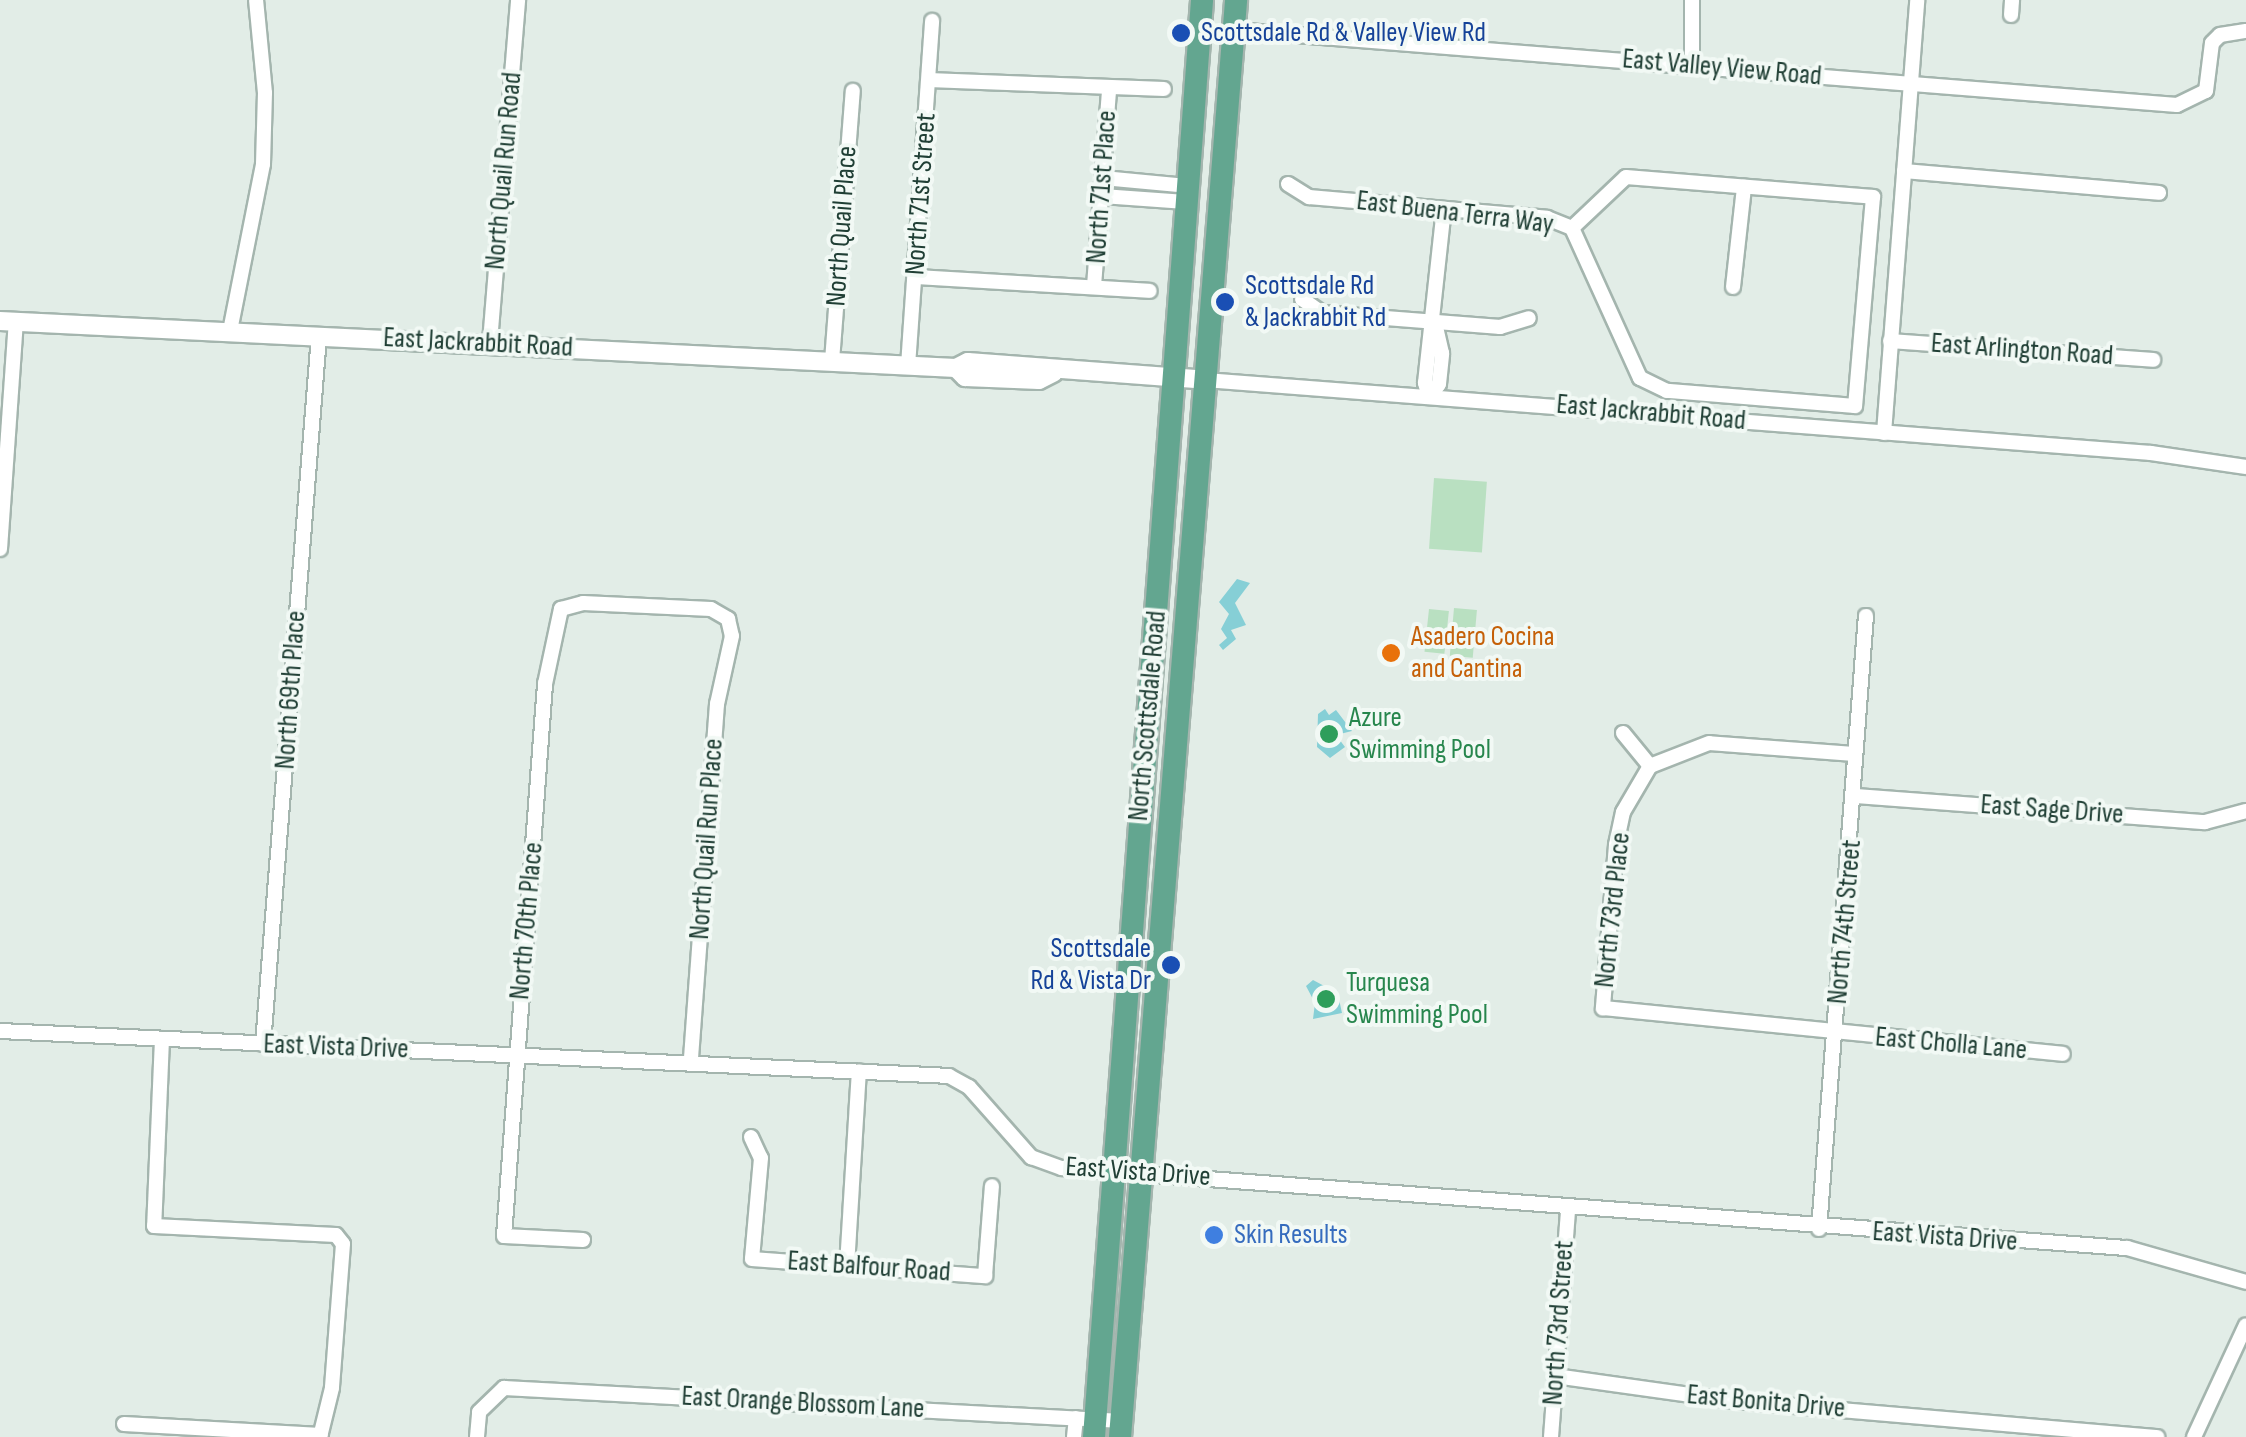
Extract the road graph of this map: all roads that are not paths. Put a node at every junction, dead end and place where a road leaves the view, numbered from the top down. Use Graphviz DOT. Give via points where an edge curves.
graph roads {
  1 [pos="256,0"];
  2 [pos="518,0"];
  3 [pos="1202,0"];
  4 [pos="1236,0"];
  5 [pos="1692,0"];
  6 [pos="1917,0"];
  7 [pos="932,22"];
  8 [pos="1234,30"];
  9 [pos="2246,31"];
  10 [pos="1692,66"];
  11 [pos="928,80"];
  12 [pos="1910,83"];
  13 [pos="1109,89"];
  14 [pos="1164,89"];
  15 [pos="853,91"];
  16 [pos="1904,170"];
  17 [pos="1103,178"];
  18 [pos="1288,184"];
  19 [pos="1744,187"];
  20 [pos="2159,193"];
  21 [pos="1187,194"];
  22 [pos="1102,196"];
  23 [pos="1444,210"];
  24 [pos="1572,228"];
  25 [pos="916,277"];
  26 [pos="1094,286"];
  27 [pos="1733,287"];
  28 [pos="1150,291"];
  29 [pos="1302,300"];
  30 [pos="1529,318"];
  31 [pos="8,321"];
  32 [pos="1435,322"];
  33 [pos="230,331"];
  34 [pos="319,336"];
  35 [pos="1890,340"];
  36 [pos="490,342"];
  37 [pos="2153,360"];
  38 [pos="832,361"];
  39 [pos="908,366"];
  40 [pos="1172,380"];
  41 [pos="1205,380"];
  42 [pos="1429,397"];
  43 [pos="1884,433"];
  44 [pos="2246,467"];
  45 [pos="0,549"];
  46 [pos="561,608"];
  47 [pos="1866,616"];
  48 [pos="1149,658"];
  49 [pos="1183,661"];
  50 [pos="1623,733"];
  51 [pos="1143,744"];
  52 [pos="1176,750"];
  53 [pos="1854,754"];
  54 [pos="1650,766"];
  55 [pos="1856,796"];
  56 [pos="2246,811"];
  57 [pos="1603,1008"];
  58 [pos="1837,1027"];
  59 [pos="0,1030"];
  60 [pos="162,1039"];
  61 [pos="264,1044"];
  62 [pos="516,1053"];
  63 [pos="2063,1054"];
  64 [pos="690,1061"];
  65 [pos="859,1071"];
  66 [pos="751,1137"];
  67 [pos="1110,1172"];
  68 [pos="1142,1173"];
  69 [pos="992,1186"];
  70 [pos="1568,1209"];
  71 [pos="1819,1229"];
  72 [pos="583,1240"];
  73 [pos="846,1266"];
  74 [pos="2246,1282"];
  75 [pos="2246,1325"];
  76 [pos="1555,1376"];
  77 [pos="124,1424"];
  78 [pos="1088,1425"];
  79 [pos="1121,1429"];
  80 [pos="321,1436"];
  81 [pos="477,1437"];
  82 [pos="1074,1437"];
  83 [pos="1550,1437"];
  84 [pos="2157,1437"];
  85 [pos="2194,1437"];
  1 -- 33 [label="street" via="265,93 263,164"];
  2 -- 36 [label="street, North Quail Run Road"];
  3 -- 21 [label="main road, North Scottsdale Road"];
  4 -- 8 [label="main road, North Scottsdale Road"];
  5 -- 10 [label="street"];
  6 -- 12 [label="street"];
  7 -- 11 [label="street, North 71st Street"];
  8 -- 10 [label="street, East Valley View Road"];
  8 -- 41 [label="main road, North Scottsdale Road"];
  9 -- 12 [label="street, East Valley View Road" via="2232,30 2212,44 2206,90 2177,104"];
  10 -- 12 [label="street, East Valley View Road"];
  11 -- 13 [label="street"];
  11 -- 25 [label="street, North 71st Street"];
  12 -- 16 [label="street"];
  13 -- 14 [label="street"];
  13 -- 17 [label="street, North 71st Place"];
  15 -- 38 [label="street, North Quail Place"];
  16 -- 20 [label="street"];
  16 -- 35 [label="street"];
  17 -- 21 [label="street"];
  17 -- 22 [label="street, North 71st Place"];
  18 -- 23 [label="street, East Buena Terra Way" via="1309,197"];
  19 -- 24 [label="street, East Buena Terra Way" via="1626,178"];
  19 -- 24 [label="street, East Buena Terra Way" via="1873,198 1855,406 1667,391 1640,378"];
  19 -- 27 [label="street"];
  21 -- 22 [label="street"];
  21 -- 40 [label="main road, North Scottsdale Road"];
  22 -- 26 [label="street, North 71st Place"];
  23 -- 24 [label="street, East Buena Terra Way" via="1547,218"];
  23 -- 32 [label="street"];
  25 -- 26 [label="street"];
  25 -- 39 [label="street, North 71st Street"];
  26 -- 28 [label="street"];
  29 -- 32 [label="street" via="1322,313"];
  30 -- 32 [label="street" via="1500,326"];
  31 -- 33 [label="street, East Jackrabbit Road"];
  31 -- 45 [label="street"];
  32 -- 42 [label="street" via="1442,353 1439,384"];
  33 -- 34 [label="street, East Jackrabbit Road"];
  34 -- 36 [label="street, East Jackrabbit Road"];
  34 -- 61 [label="street, North 69th Place"];
  35 -- 37 [label="street, East Arlington Road"];
  35 -- 43 [label="street"];
  36 -- 38 [label="street, East Jackrabbit Road"];
  38 -- 39 [label="street, East Jackrabbit Road"];
  39 -- 40 [label="street, East Jackrabbit Road" via="956,368 965,377 1039,380 1054,373"];
  40 -- 41 [label="street, East Jackrabbit Road"];
  40 -- 48 [label="main road, North Scottsdale Road"];
  41 -- 42 [label="street, East Jackrabbit Road"];
  41 -- 49 [label="main road, North Scottsdale Road"];
  42 -- 43 [label="street, East Jackrabbit Road"];
  43 -- 44 [label="street, East Jackrabbit Road"];
  46 -- 62 [label="street, North 70th Place" via="545,684"];
  46 -- 64 [label="street, North Quail Run Place" via="583,602 711,609 728,618 732,636 717,704"];
  47 -- 53 [label="street, North 74th Street"];
  48 -- 49 [label="main road"];
  48 -- 51 [label="main road, North Scottsdale Road"];
  49 -- 52 [label="main road, North Scottsdale Road"];
  50 -- 54 [label="street"];
  51 -- 52 [label="main road"];
  51 -- 67 [label="main road, North Scottsdale Road"];
  52 -- 68 [label="main road, North Scottsdale Road"];
  53 -- 54 [label="street" via="1708,743"];
  53 -- 55 [label="street, North 74th Street"];
  54 -- 57 [label="street, North 73rd Place" via="1623,812"];
  55 -- 56 [label="street, East Sage Drive" via="2205,822"];
  55 -- 58 [label="street, North 74th Street"];
  57 -- 58 [label="street, East Cholla Lane"];
  58 -- 63 [label="street, East Cholla Lane" via="1847,1035"];
  58 -- 71 [label="street, North 74th Street"];
  59 -- 60 [label="street, East Vista Drive"];
  60 -- 61 [label="street, East Vista Drive"];
  60 -- 80 [label="street" via="154,1226 336,1235 343,1244 332,1388"];
  61 -- 62 [label="street, East Vista Drive"];
  62 -- 64 [label="street, East Vista Drive"];
  62 -- 72 [label="street, North 70th Place" via="504,1236"];
  64 -- 65 [label="street, East Vista Drive"];
  65 -- 67 [label="street, East Vista Drive" via="950,1076 978,1096 1032,1156 1062,1168"];
  65 -- 73 [label="street"];
  66 -- 73 [label="street, East Balfour Road" via="761,1158 752,1259"];
  67 -- 68 [label="street, East Vista Drive"];
  67 -- 78 [label="main road, North Scottsdale Road"];
  68 -- 70 [label="street, East Vista Drive" via="1391,1188"];
  68 -- 79 [label="main road, North Scottsdale Road"];
  69 -- 73 [label="street, East Balfour Road" via="986,1276"];
  70 -- 71 [label="street, East Vista Drive"];
  70 -- 76 [label="street, North 73rd Street"];
  71 -- 74 [label="street, East Vista Drive" via="2128,1248"];
  75 -- 85 [label="street"];
  76 -- 83 [label="street, North 73rd Street"];
  76 -- 84 [label="street, East Bonita Drive" via="1725,1400"];
  77 -- 80 [label="street"];
  78 -- 79 [label="street, East Orange Blossom Lane"];
  78 -- 81 [label="street, East Orange Blossom Lane" via="504,1388 487,1399"];
  78 -- 82 [label="street"];
}
